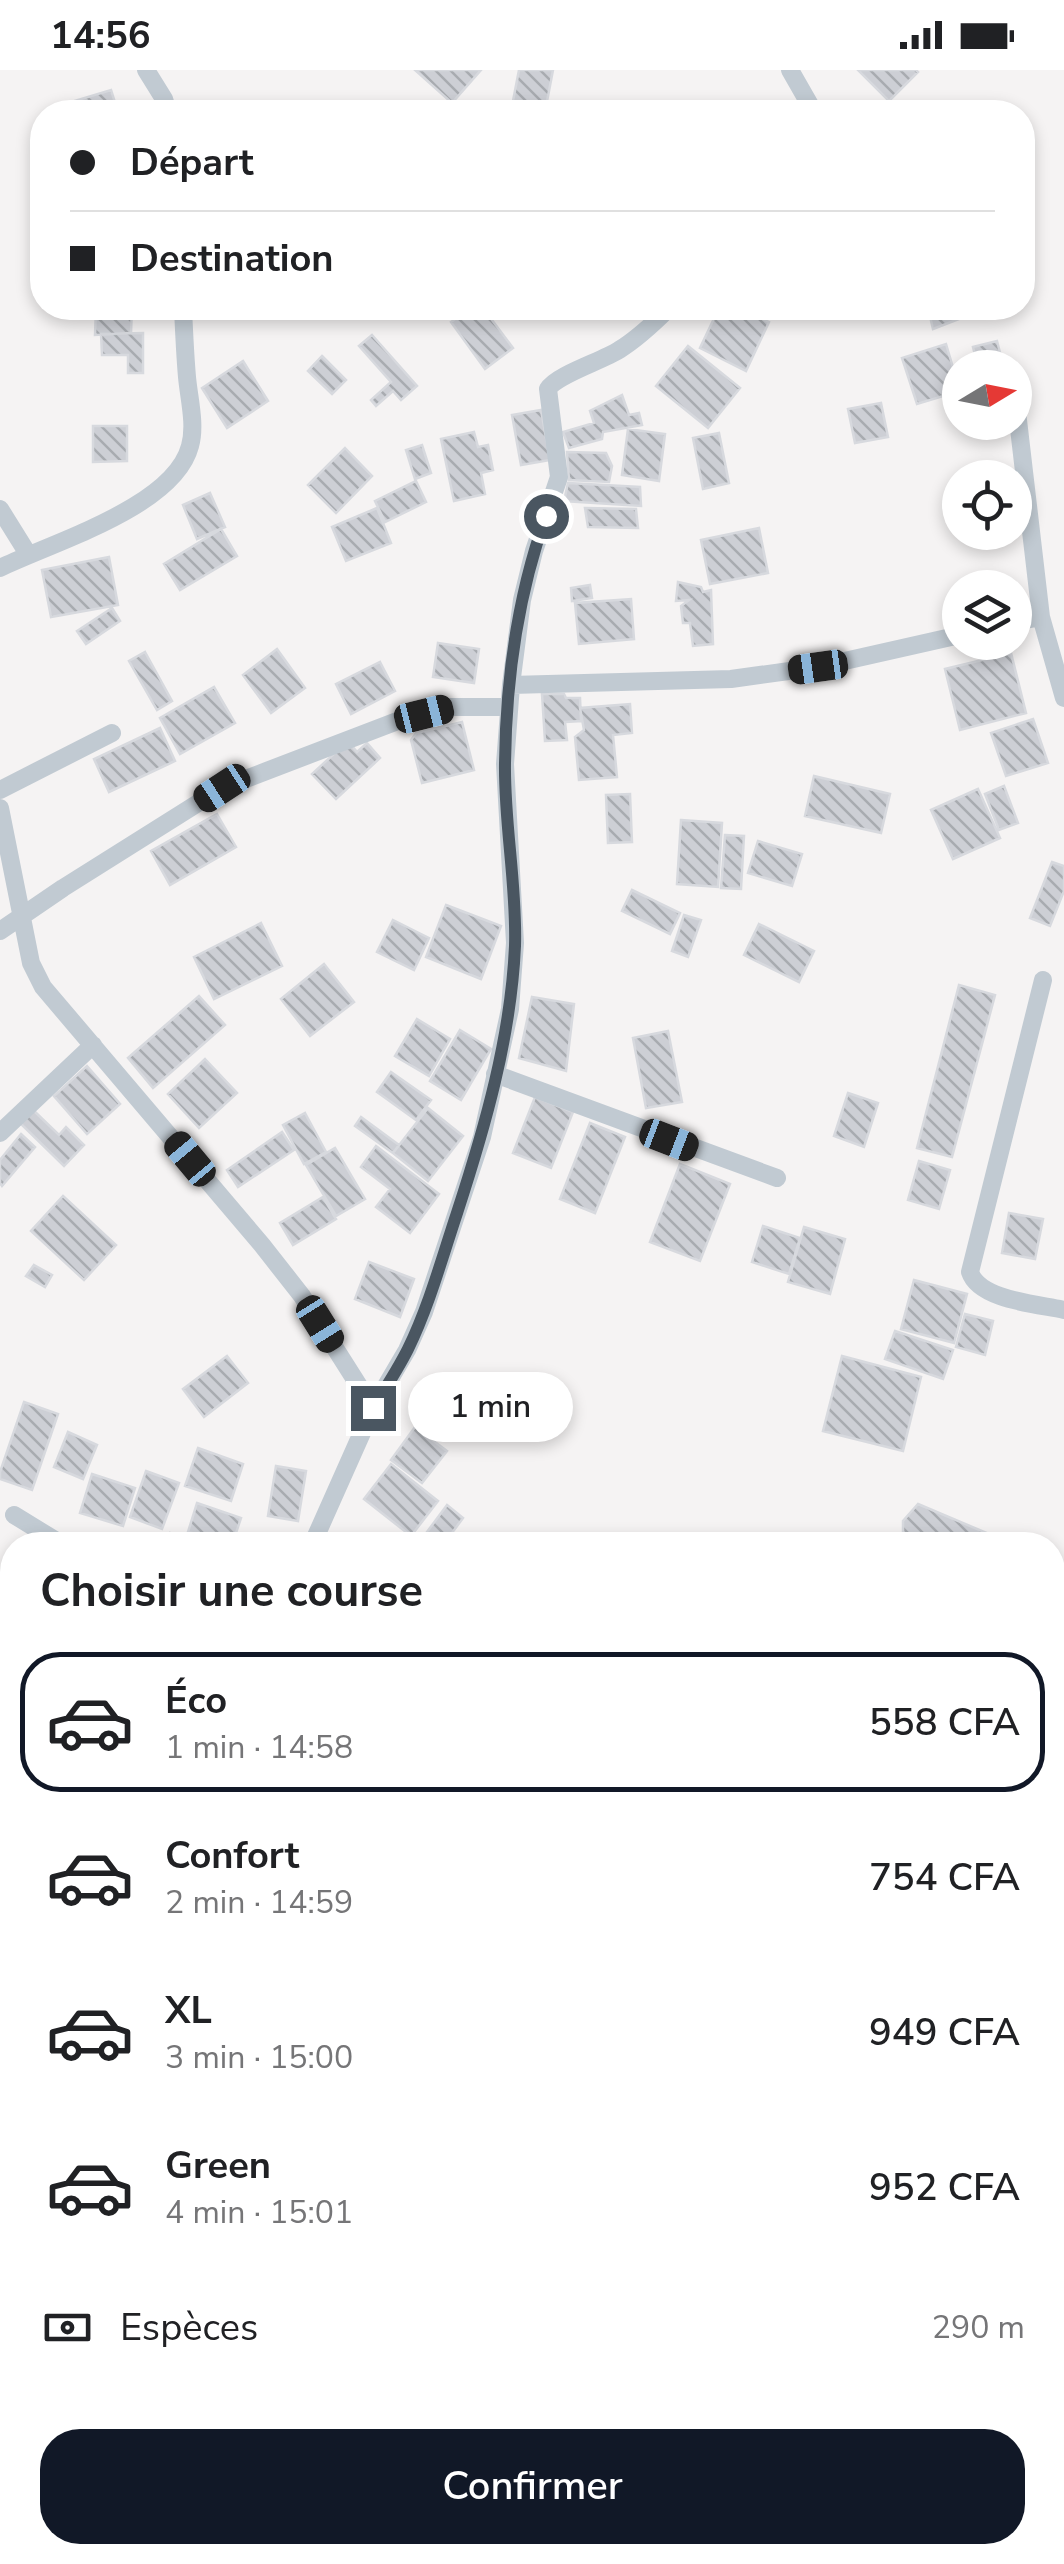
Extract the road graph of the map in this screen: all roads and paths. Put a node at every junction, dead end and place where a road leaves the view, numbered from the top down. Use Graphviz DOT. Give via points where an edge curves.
graph roads {
  1 [pos="146,70"];
  2 [pos="790,70"];
  3 [pos="164,100"];
  4 [pos="807,100"];
  5 [pos="184,320"];
  6 [pos="656,320"];
  7 [pos="1020,440"];
  8 [pos="0,509"];
  9 [pos="28,554"];
  10 [pos="0,568"];
  11 [pos="1041,616"];
  12 [pos="1032,618"];
  13 [pos="942,639"];
  14 [pos="510,685"];
  15 [pos="1064,698"];
  16 [pos="509,707"];
  17 [pos="112,732"];
  18 [pos="0,790"];
  19 [pos="0,808"];
  20 [pos="21,916"];
  21 [pos="0,931"];
  22 [pos="1043,980"];
  23 [pos="94,1045"];
  24 [pos="495,1074"];
  25 [pos="0,1132"];
  26 [pos="777,1178"];
  27 [pos="1064,1310"];
  28 [pos="373,1408"];
  29 [pos="14,1515"];
  30 [pos="42,1532"];
  31 [pos="318,1532"];
  1 -- 3 [label="street"];
  2 -- 4 [label="street"];
  5 -- 9 [label="street" via="192,427 178,468 132,510"];
  6 -- 14 [label="street" via="624,348 548,389 558,483 530,565"];
  7 -- 11 [label="street"];
  8 -- 9 [label="street"];
  9 -- 10 [label="street"];
  11 -- 12 [label="street"];
  11 -- 15 [label="street"];
  13 -- 14 [label="street" via="731,679"];
  14 -- 16 [label="street"];
  16 -- 20 [label="street" via="448,708 400,720 222,788"];
  16 -- 24 [label="street" via="505,764 515,943 510,1009"];
  17 -- 18 [label="street"];
  19 -- 20 [label="street"];
  20 -- 21 [label="street"];
  20 -- 23 [label="street" via="43,986"];
  22 -- 27 [label="street" via="970,1272 988,1292"];
  23 -- 25 [label="street"];
  23 -- 28 [label="street" via="302,1296"];
  24 -- 26 [label="street"];
  24 -- 28 [label="street" via="482,1137 424,1312"];
  28 -- 31 [label="street"];
  29 -- 30 [label="street"];
}
